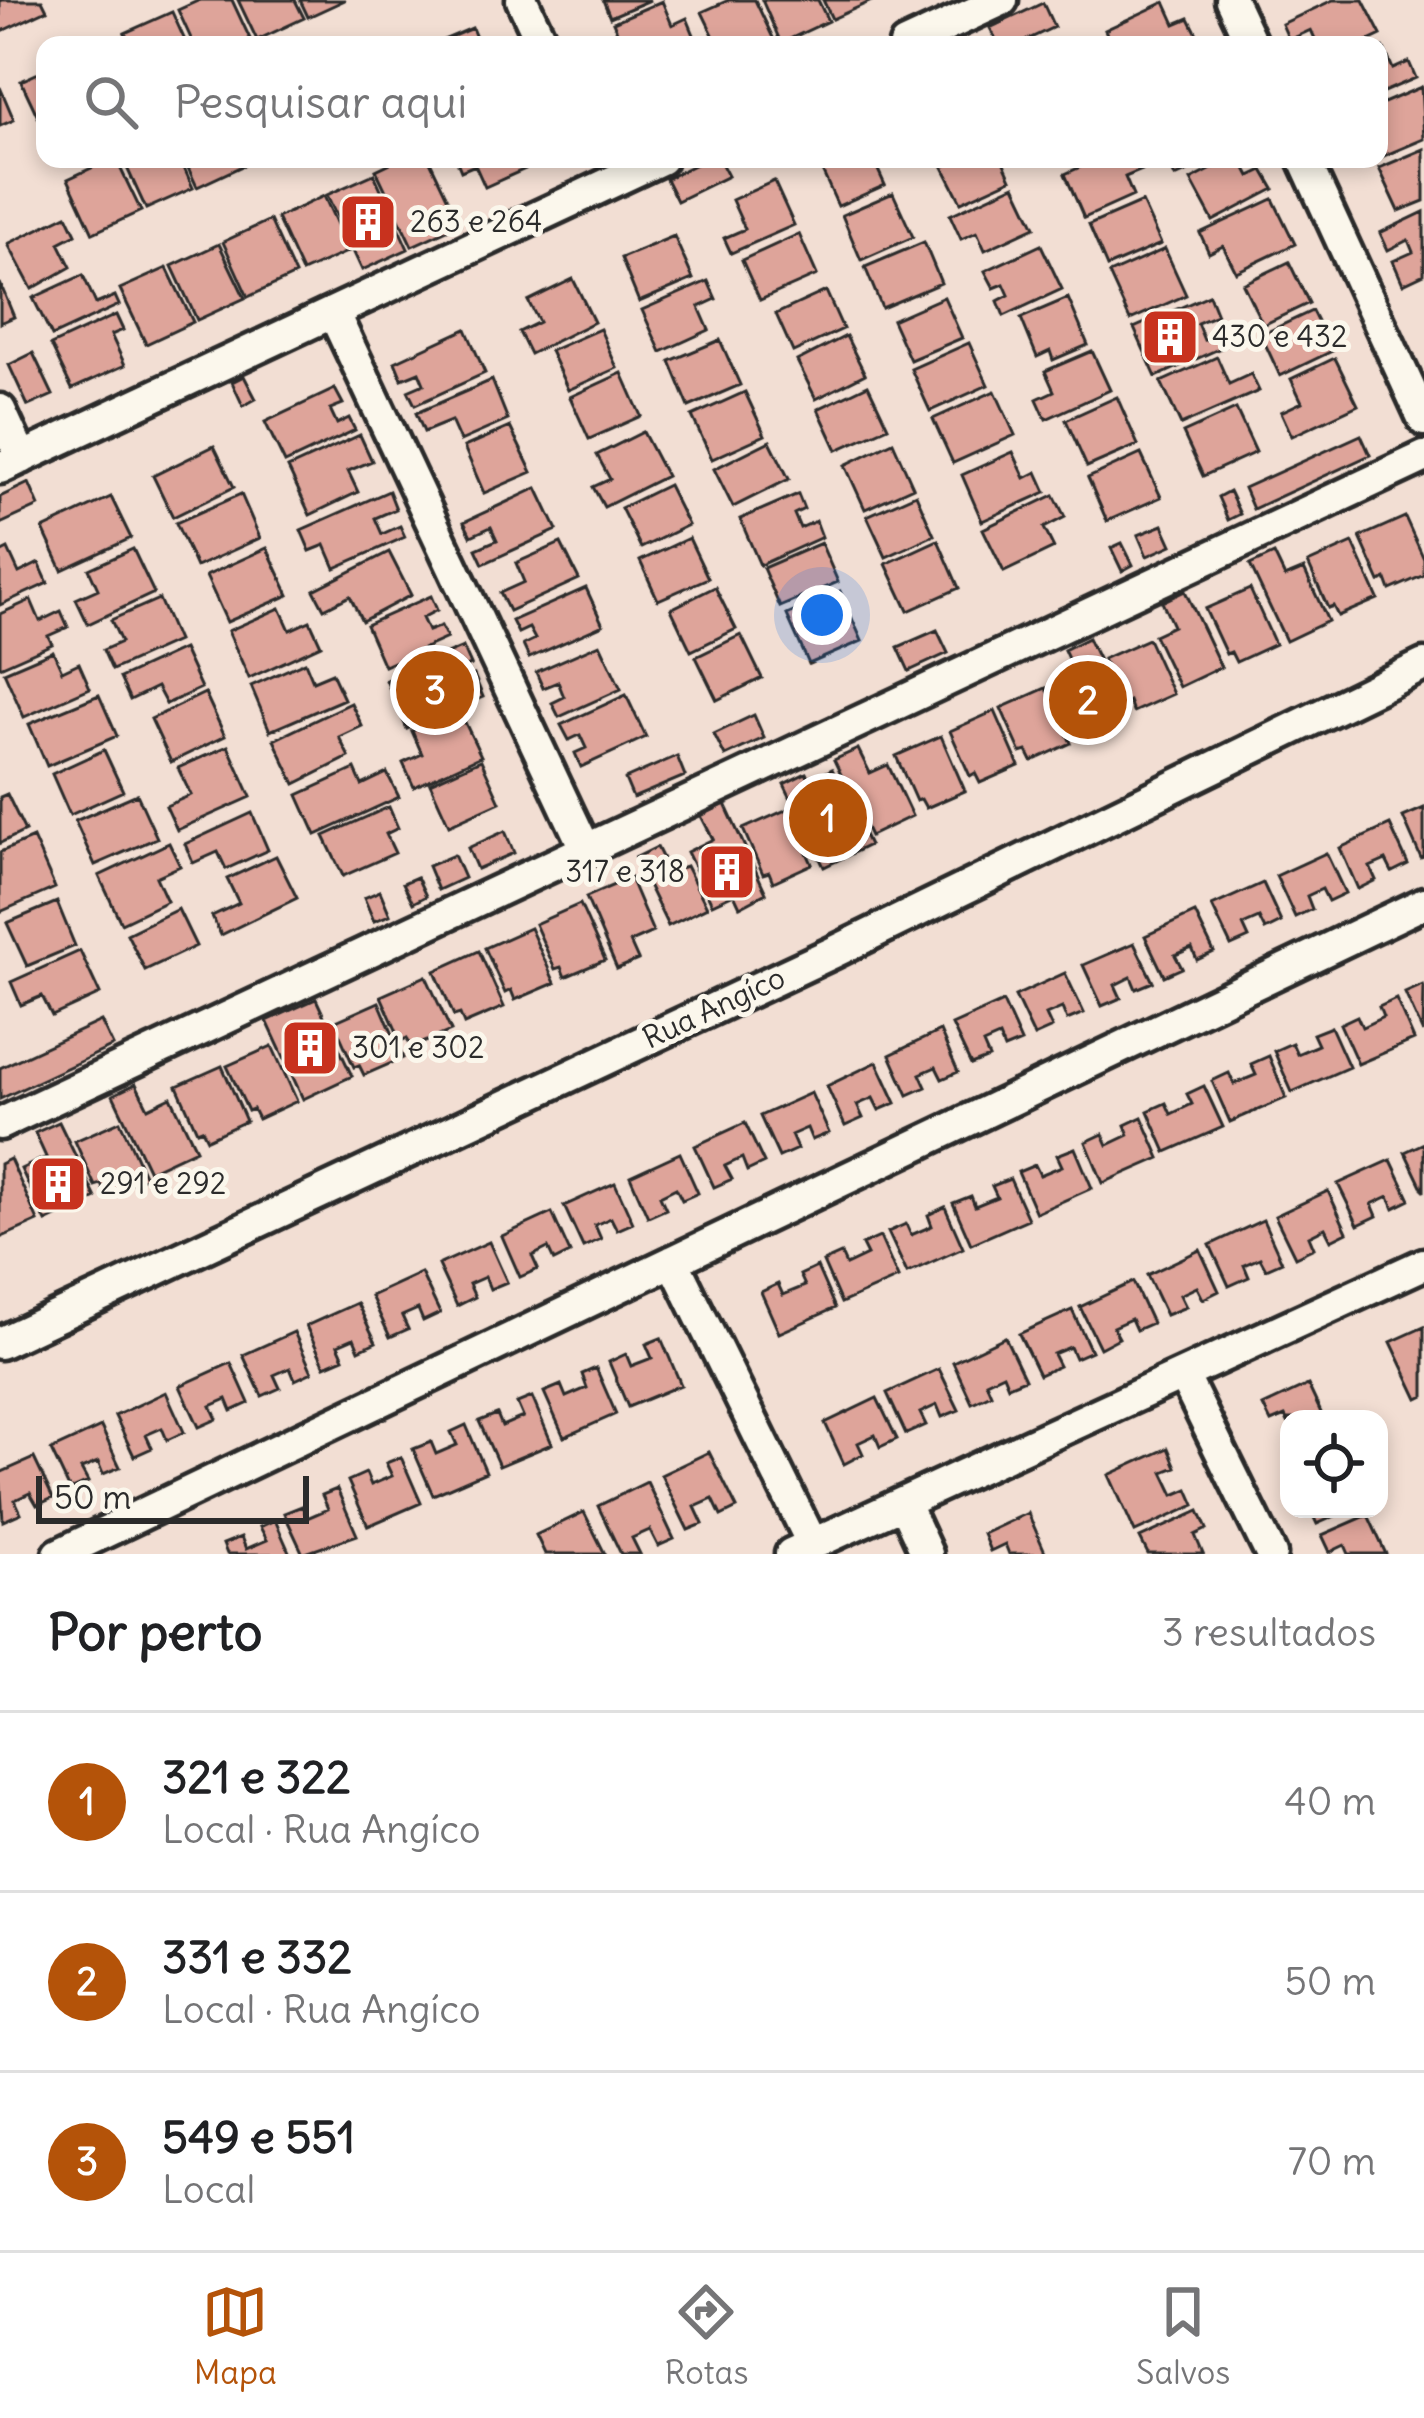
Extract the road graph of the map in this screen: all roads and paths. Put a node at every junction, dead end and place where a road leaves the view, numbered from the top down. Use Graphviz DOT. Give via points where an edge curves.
graph roads {
  1 [pos="522,0"];
  2 [pos="1002,0"];
  3 [pos="1231,0"];
  4 [pos="540,36"];
  5 [pos="924,36"];
  6 [pos="1248,36"];
  7 [pos="1308,168"];
  8 [pos="603,171"];
  9 [pos="334,314"];
  10 [pos="0,410"];
  11 [pos="1424,419"];
  12 [pos="1424,457"];
  13 [pos="11,463"];
  14 [pos="1424,665"];
  15 [pos="586,850"];
  16 [pos="1424,903"];
  17 [pos="0,1124"];
  18 [pos="673,1261"];
  19 [pos="1424,1264"];
  20 [pos="0,1343"];
  21 [pos="1184,1377"];
  22 [pos="904,1504"];
  23 [pos="801,1549"];
  24 [pos="59,1554"];
  25 [pos="927,1554"];
  26 [pos="1271,1554"];
  1 -- 4 [label="street"];
  2 -- 5 [label="street"];
  3 -- 6 [label="street"];
  7 -- 11 [label="street"];
  8 -- 9 [label="street"];
  9 -- 13 [label="street"];
  9 -- 15 [label="street"];
  10 -- 13 [label="street"];
  12 -- 15 [label="street"];
  14 -- 20 [label="street, Rua Angíco"];
  15 -- 17 [label="street"];
  16 -- 18 [label="street"];
  18 -- 23 [label="street"];
  18 -- 24 [label="street"];
  19 -- 21 [label="street"];
  21 -- 22 [label="street"];
  21 -- 26 [label="street"];
  22 -- 23 [label="street"];
  22 -- 25 [label="street"];
}
